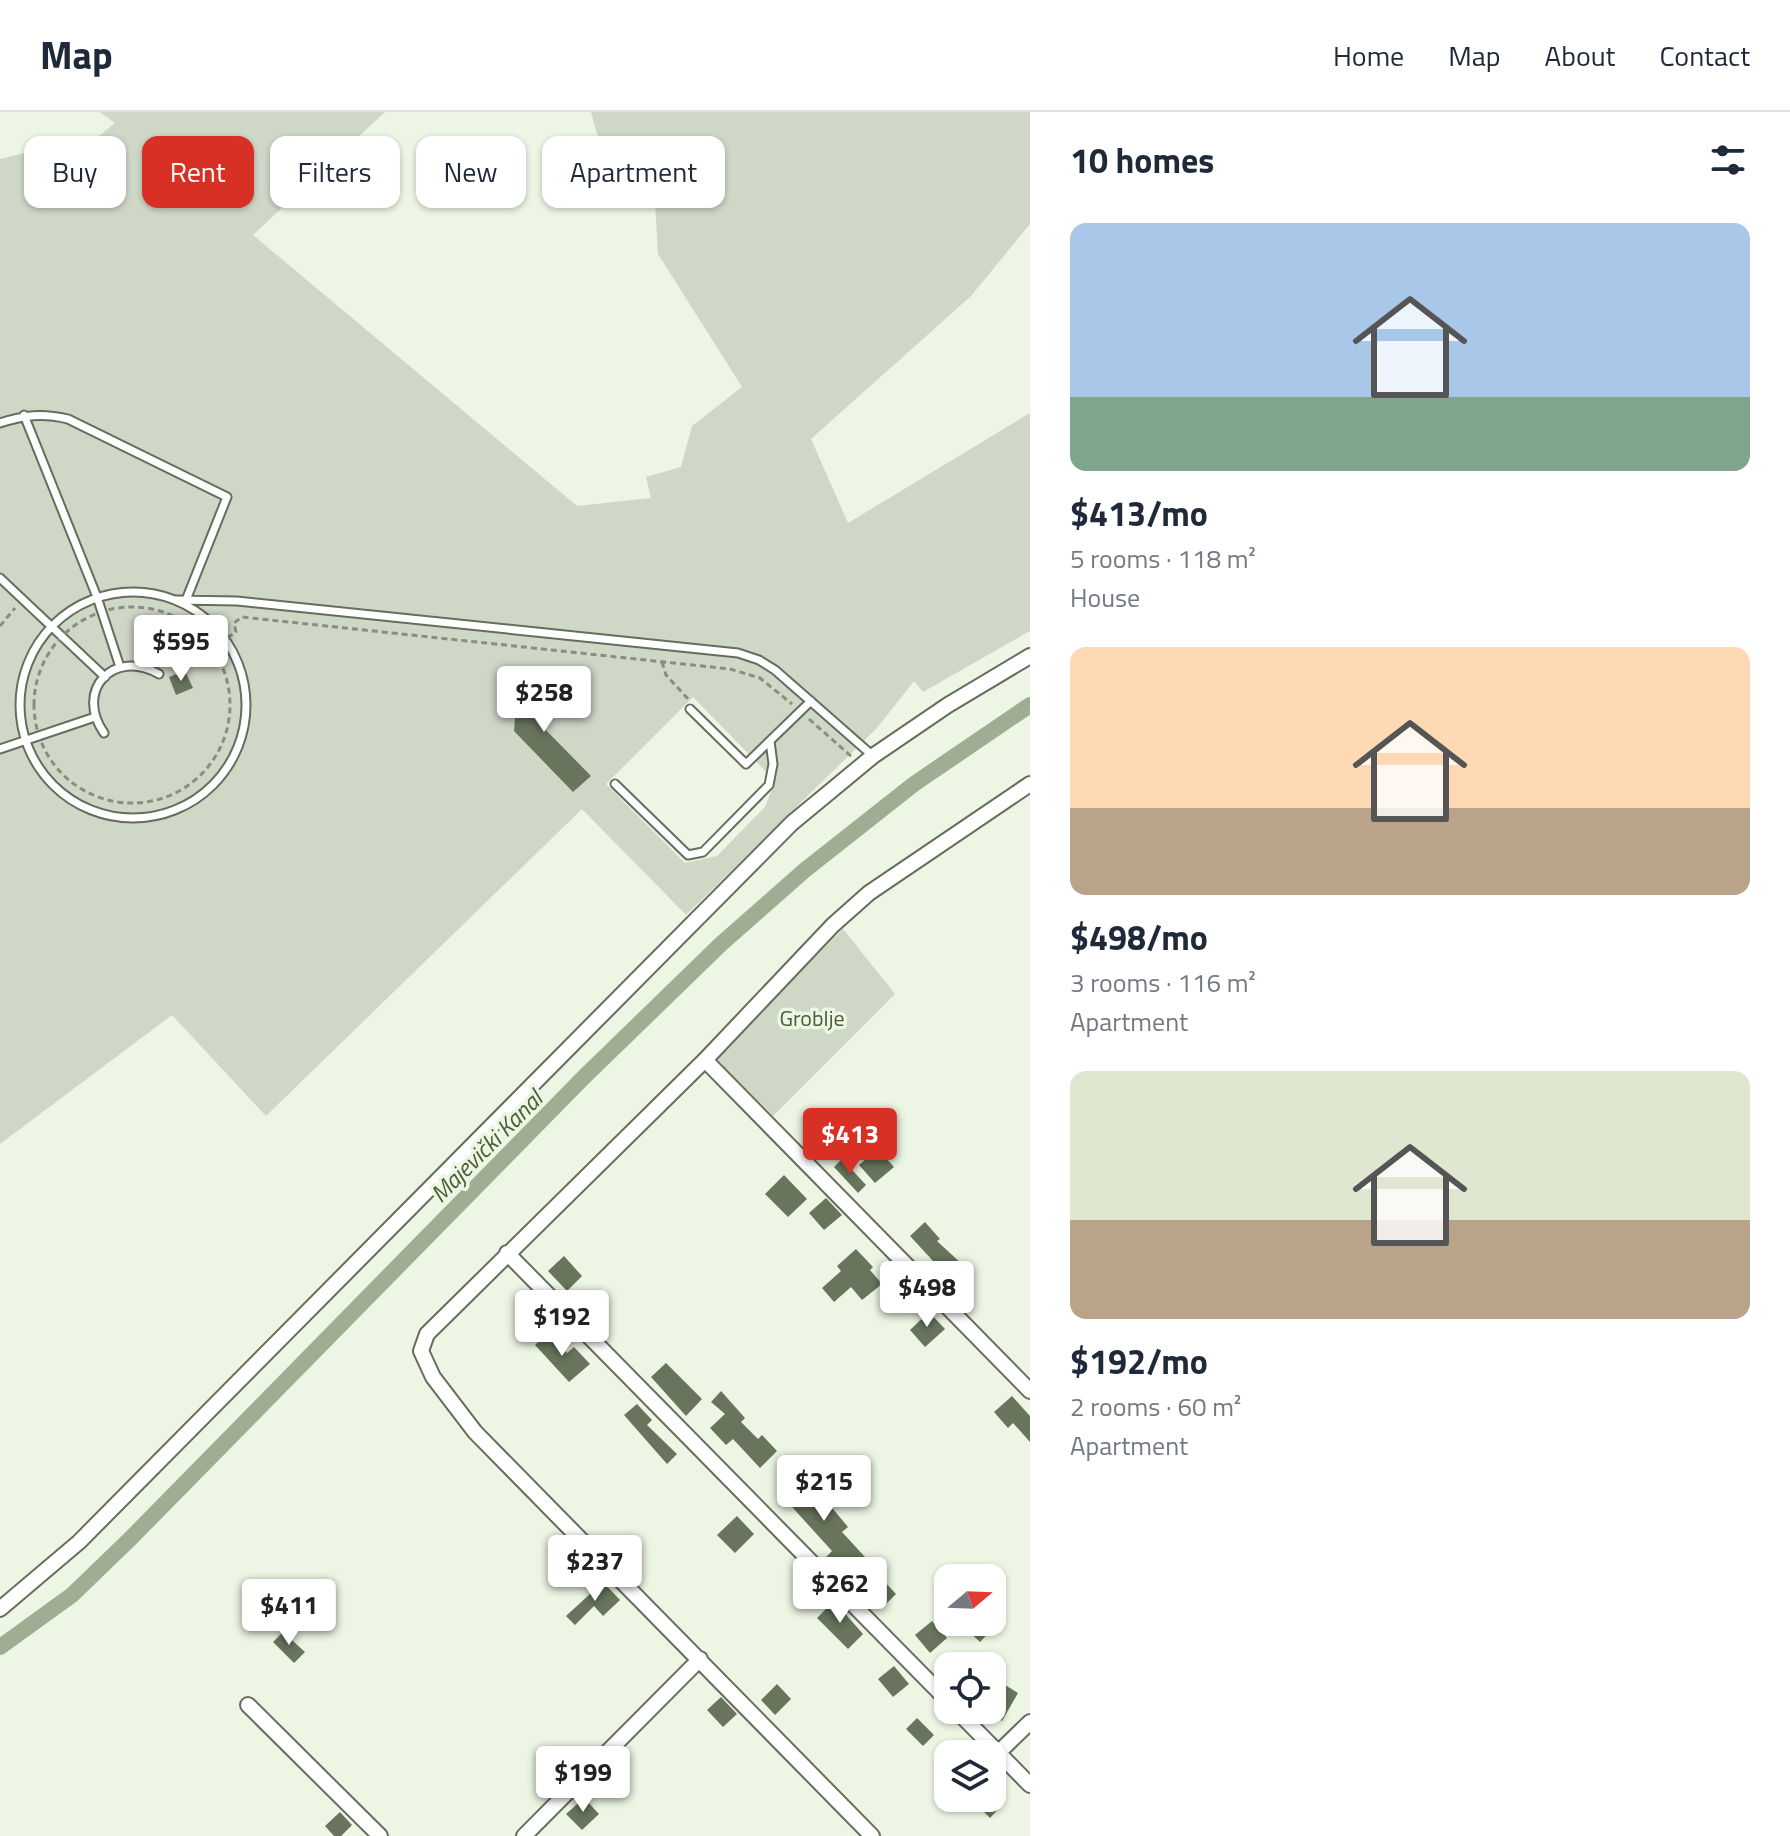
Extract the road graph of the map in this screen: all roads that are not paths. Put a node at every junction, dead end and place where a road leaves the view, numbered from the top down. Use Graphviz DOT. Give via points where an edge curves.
graph roads {
  1 [pos="24,415"];
  2 [pos="0,423"];
  3 [pos="0,578"];
  4 [pos="97,597"];
  5 [pos="176,600"];
  6 [pos="186,600"];
  7 [pos="52,625"];
  8 [pos="1030,656"];
  9 [pos="120,667"];
  10 [pos="159,674"];
  11 [pos="105,677"];
  12 [pos="811,701"];
  13 [pos="690,709"];
  14 [pos="95,717"];
  15 [pos="104,733"];
  16 [pos="26,741"];
  17 [pos="770,741"];
  18 [pos="0,749"];
  19 [pos="873,756"];
  20 [pos="615,784"];
  21 [pos="1030,784"];
  22 [pos="705,1060"];
  23 [pos="507,1253"];
  24 [pos="1030,1391"];
  25 [pos="0,1609"];
  26 [pos="700,1659"];
  27 [pos="934,1687"];
  28 [pos="248,1705"];
  29 [pos="1030,1722"];
  30 [pos="970,1724"];
  31 [pos="985,1740"];
  32 [pos="1006,1745"];
  33 [pos="1006,1761"];
  34 [pos="1030,1785"];
  35 [pos="380,1836"];
  36 [pos="524,1836"];
  37 [pos="872,1836"];
  1 -- 2 [label="lane"];
  1 -- 4 [label="lane"];
  1 -- 6 [label="lane" via="68,419 227,497"];
  3 -- 7 [label="lane"];
  4 -- 5 [label="lane" via="137,592"];
  4 -- 7 [label="lane"];
  4 -- 9 [label="lane"];
  5 -- 6 [label="lane"];
  5 -- 16 [label="lane" via="204,616 225,639 244,684 243,733 222,776 184,806 138,818 90,810 51,782"];
  6 -- 12 [label="lane" via="738,653 775,670"];
  7 -- 11 [label="lane"];
  7 -- 16 [label="lane" via="23,677 20,709"];
  8 -- 19 [label="street"];
  9 -- 10 [label="lane" via="137,664"];
  9 -- 11 [label="lane"];
  11 -- 14 [label="lane" via="93,694"];
  12 -- 17 [label="lane"];
  12 -- 19 [label="lane"];
  13 -- 17 [label="lane" via="746,764"];
  14 -- 15 [label="lane"];
  14 -- 16 [label="lane"];
  16 -- 18 [label="lane"];
  17 -- 20 [label="lane" via="769,785 703,852 688,855"];
  19 -- 25 [label="street" via="792,823 90,1531"];
  21 -- 22 [label="street" via="869,893"];
  22 -- 23 [label="street"];
  22 -- 24 [label="street"];
  23 -- 26 [label="street" via="427,1334 421,1351 433,1377 475,1432"];
  23 -- 27 [label="street"];
  26 -- 36 [label="street"];
  26 -- 37 [label="street"];
  28 -- 35 [label="street"];
  29 -- 32 [label="street"];
  30 -- 31 [label="street"];
  33 -- 34 [label="street"];
}
